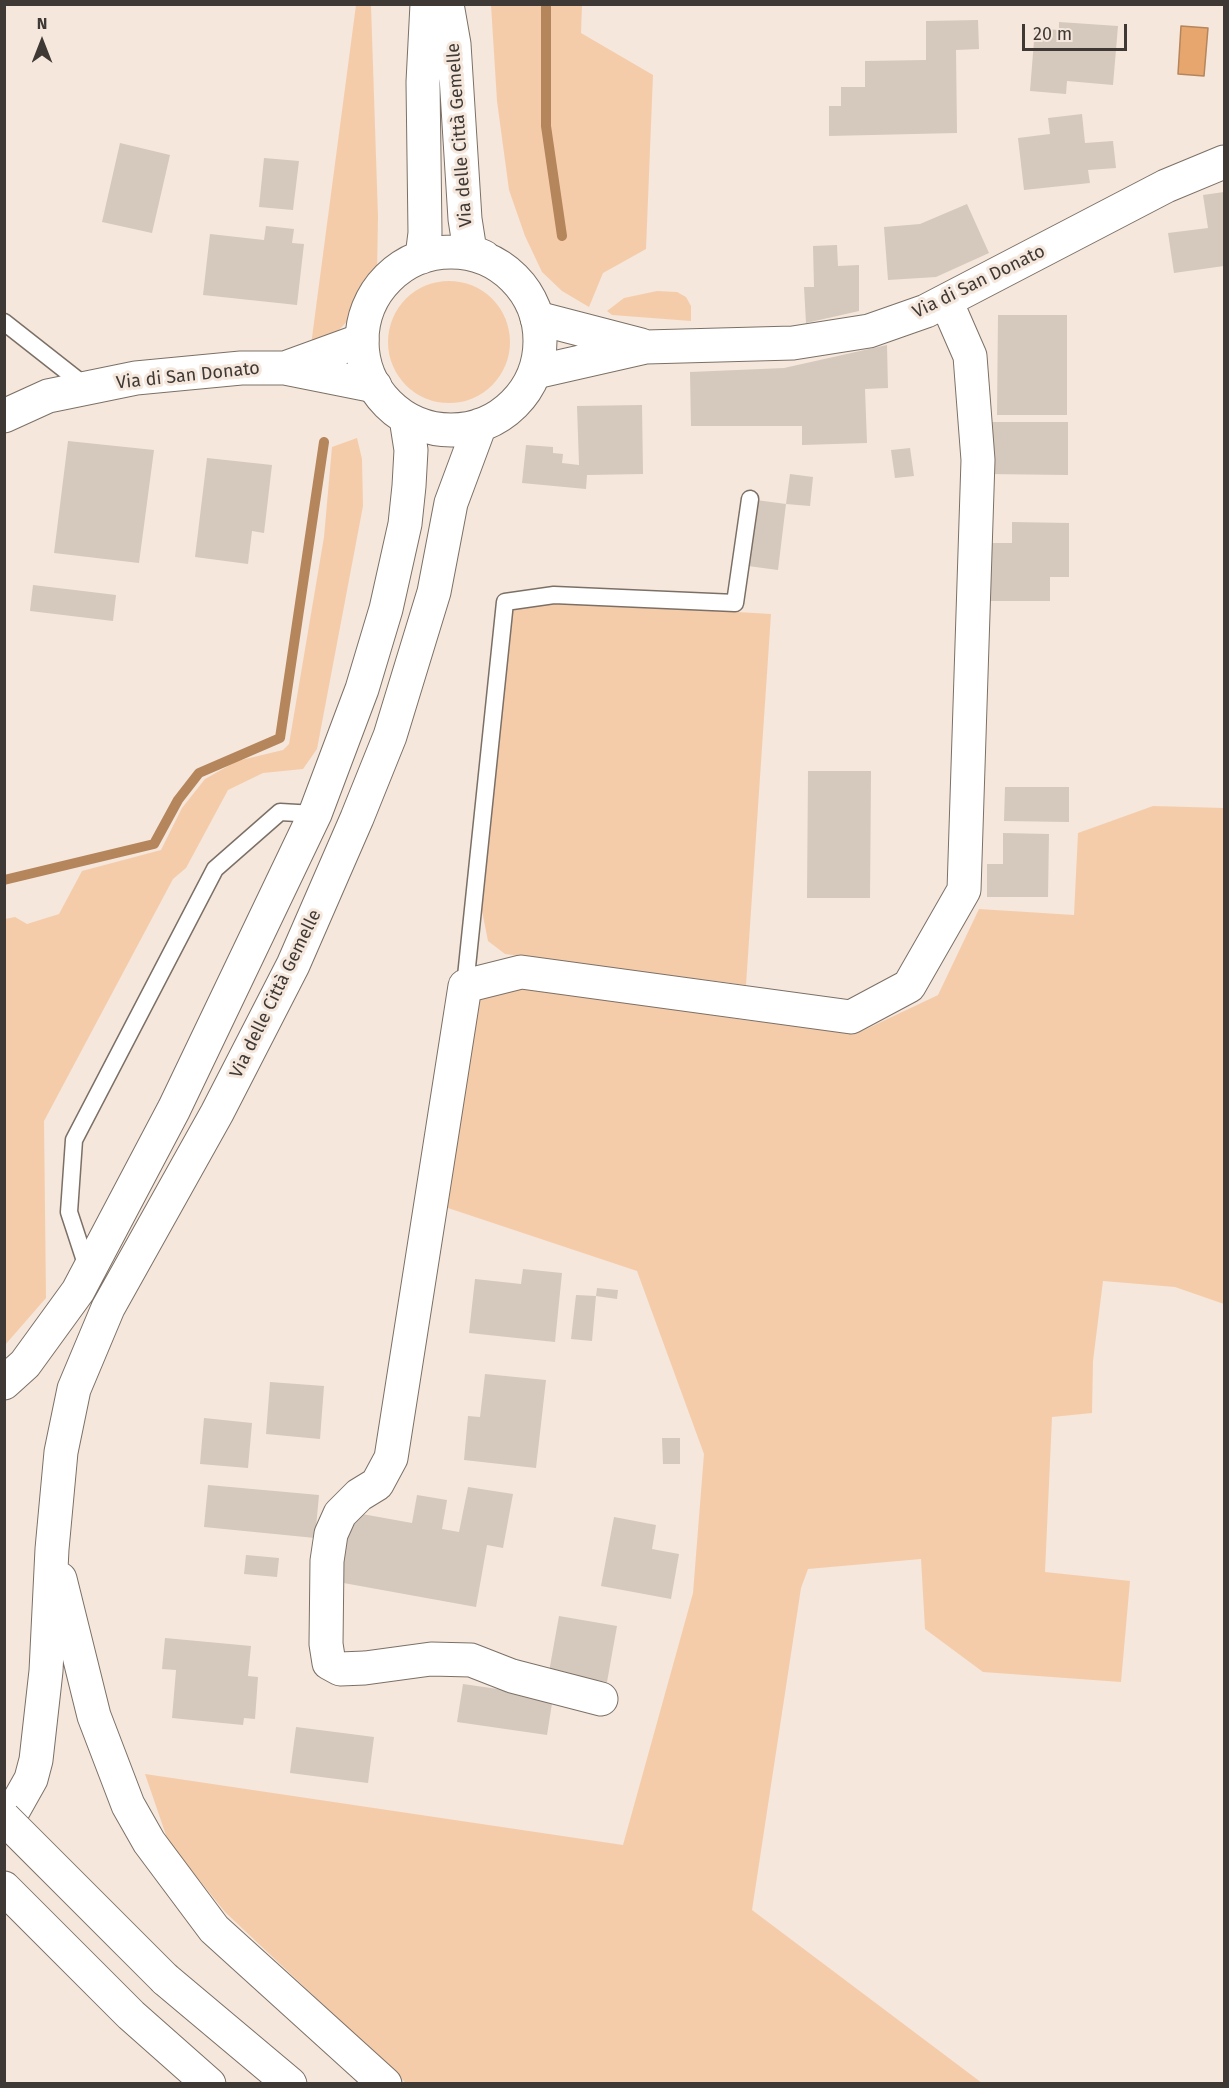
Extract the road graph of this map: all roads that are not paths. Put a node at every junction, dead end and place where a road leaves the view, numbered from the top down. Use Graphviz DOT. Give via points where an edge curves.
graph roads {
  1 [pos="427,4"];
  2 [pos="447,4"];
  3 [pos="1224,162"];
  4 [pos="422,257"];
  5 [pos="484,257"];
  6 [pos="946,301"];
  7 [pos="537,318"];
  8 [pos="4,322"];
  9 [pos="362,340"];
  10 [pos="646,347"];
  11 [pos="285,368"];
  12 [pos="536,372"];
  13 [pos="375,387"];
  14 [pos="88,388"];
  15 [pos="4,416"];
  16 [pos="406,418"];
  17 [pos="480,425"];
  18 [pos="750,499"];
  19 [pos="315,814"];
  20 [pos="465,986"];
  21 [pos="88,1271"];
  22 [pos="4,1383"];
  23 [pos="52,1549"];
  24 [pos="601,1699"];
  25 [pos="4,1818"];
  26 [pos="4,1827"];
  27 [pos="4,1888"];
  28 [pos="209,2084"];
  29 [pos="290,2084"];
  30 [pos="385,2084"];
  1 -- 4 [label="main road, Via delle Città Gemelle"];
  2 -- 5 [label="main road, Via delle Città Gemelle" via="454,44 465,219 470,251"];
  3 -- 6 [label="main road, Via di San Donato" via="1166,186"];
  4 -- 5 [label="main road" via="462,252"];
  4 -- 9 [label="main road" via="395,271 379,288 368,309"];
  5 -- 7 [label="main road" via="521,284"];
  6 -- 10 [label="main road, Via di San Donato" via="869,331 794,343"];
  6 -- 20 [label="main road" via="970,356 978,460 964,890 909,986 851,1017 521,972"];
  7 -- 10 [label="main road, Via di San Donato"];
  7 -- 12 [label="main road" via="541,350"];
  8 -- 14 [label="lane"];
  9 -- 11 [label="main road"];
  9 -- 13 [label="main road" via="369,378"];
  10 -- 12 [label="main road, Via di San Donato"];
  11 -- 13 [label="main road, Via di San Donato"];
  11 -- 14 [label="main road, Via di San Donato" via="136,378"];
  12 -- 17 [label="main road" via="509,410"];
  13 -- 16 [label="main road"];
  14 -- 15 [label="main road, Via di San Donato" via="48,396"];
  16 -- 17 [label="main road" via="443,430"];
  16 -- 19 [label="main road" via="411,450 409,486 405,524 386,609 362,689"];
  17 -- 23 [label="main road, Via delle Città Gemelle" via="451,503 434,592 393,725 357,818 293,965 217,1113 108,1308 74,1389 61,1452"];
  18 -- 20 [label="lane" via="735,603 554,596 505,602"];
  19 -- 21 [label="main road" via="174,1109"];
  19 -- 21 [label="lane" via="280,812 215,869 74,1140 69,1212"];
  20 -- 24 [label="main road" via="391,1458 377,1484 340,1514 331,1534 327,1561 329,1663 340,1669 430,1659 471,1660 512,1676"];
  21 -- 22 [label="main road" via="25,1365"];
  23 -- 26 [label="main road, Via delle Città Gemelle" via="46,1671 36,1760 31,1779"];
  23 -- 30 [label="main road" via="94,1716 128,1805 149,1842 214,1929"];
  25 -- 29 [label="main road, bridge" via="165,1978"];
  27 -- 28 [label="main road" via="130,2016"];
}
